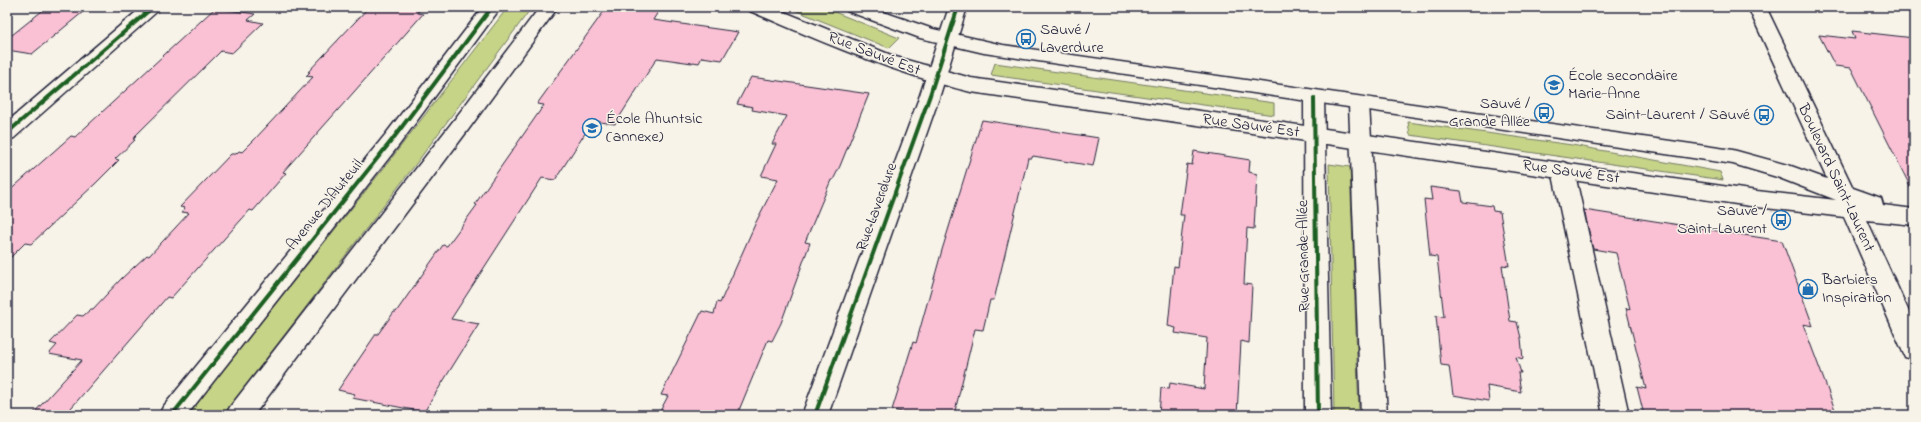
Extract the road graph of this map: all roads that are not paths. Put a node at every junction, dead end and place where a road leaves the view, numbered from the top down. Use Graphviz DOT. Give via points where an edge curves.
graph roads {
  1 [pos="153,7"];
  2 [pos="492,7"];
  3 [pos="549,7"];
  4 [pos="756,7"];
  5 [pos="853,7"];
  6 [pos="958,7"];
  7 [pos="1757,7"];
  8 [pos="948,40"];
  9 [pos="935,76"];
  10 [pos="1314,98"];
  11 [pos="1359,104"];
  12 [pos="7,133"];
  13 [pos="1315,135"];
  14 [pos="1361,141"];
  15 [pos="1563,170"];
  16 [pos="1848,202"];
  17 [pos="1909,216"];
  18 [pos="1914,350"];
  19 [pos="172,415"];
  20 [pos="239,415"];
  21 [pos="815,415"];
  22 [pos="1318,415"];
  23 [pos="1374,415"];
  24 [pos="1616,415"];
  1 -- 12 [label="main road"];
  2 -- 19 [label="main road, Avenue D'Auteuil" via="392,140"];
  3 -- 20 [label="main road"];
  4 -- 9 [label="main road, Rue Sauvé Est" via="883,60"];
  5 -- 8 [label="main road" via="898,25"];
  6 -- 8 [label="main road, Rue Laverdure"];
  7 -- 16 [label="main road, Boulevard Saint-Laurent"];
  8 -- 9 [label="main road, Rue Laverdure"];
  8 -- 10 [label="main road" via="1048,59"];
  9 -- 13 [label="main road, Rue Sauvé Est" via="971,85"];
  9 -- 21 [label="main road, Rue Laverdure"];
  10 -- 11 [label="main road"];
  10 -- 13 [label="main road, Rue Grande-Allée"];
  11 -- 14 [label="main road"];
  11 -- 16 [label="main road" via="1732,157 1773,168"];
  13 -- 14 [label="main road, Rue Sauvé Est"];
  13 -- 22 [label="main road, Rue Grande-Allée"];
  14 -- 15 [label="main road, Rue Sauvé Est"];
  14 -- 23 [label="main road"];
  15 -- 16 [label="main road, Rue Sauvé Est" via="1757,199"];
  15 -- 24 [label="main road"];
  16 -- 17 [label="main road"];
  16 -- 18 [label="main road, Boulevard Saint-Laurent"];
}
